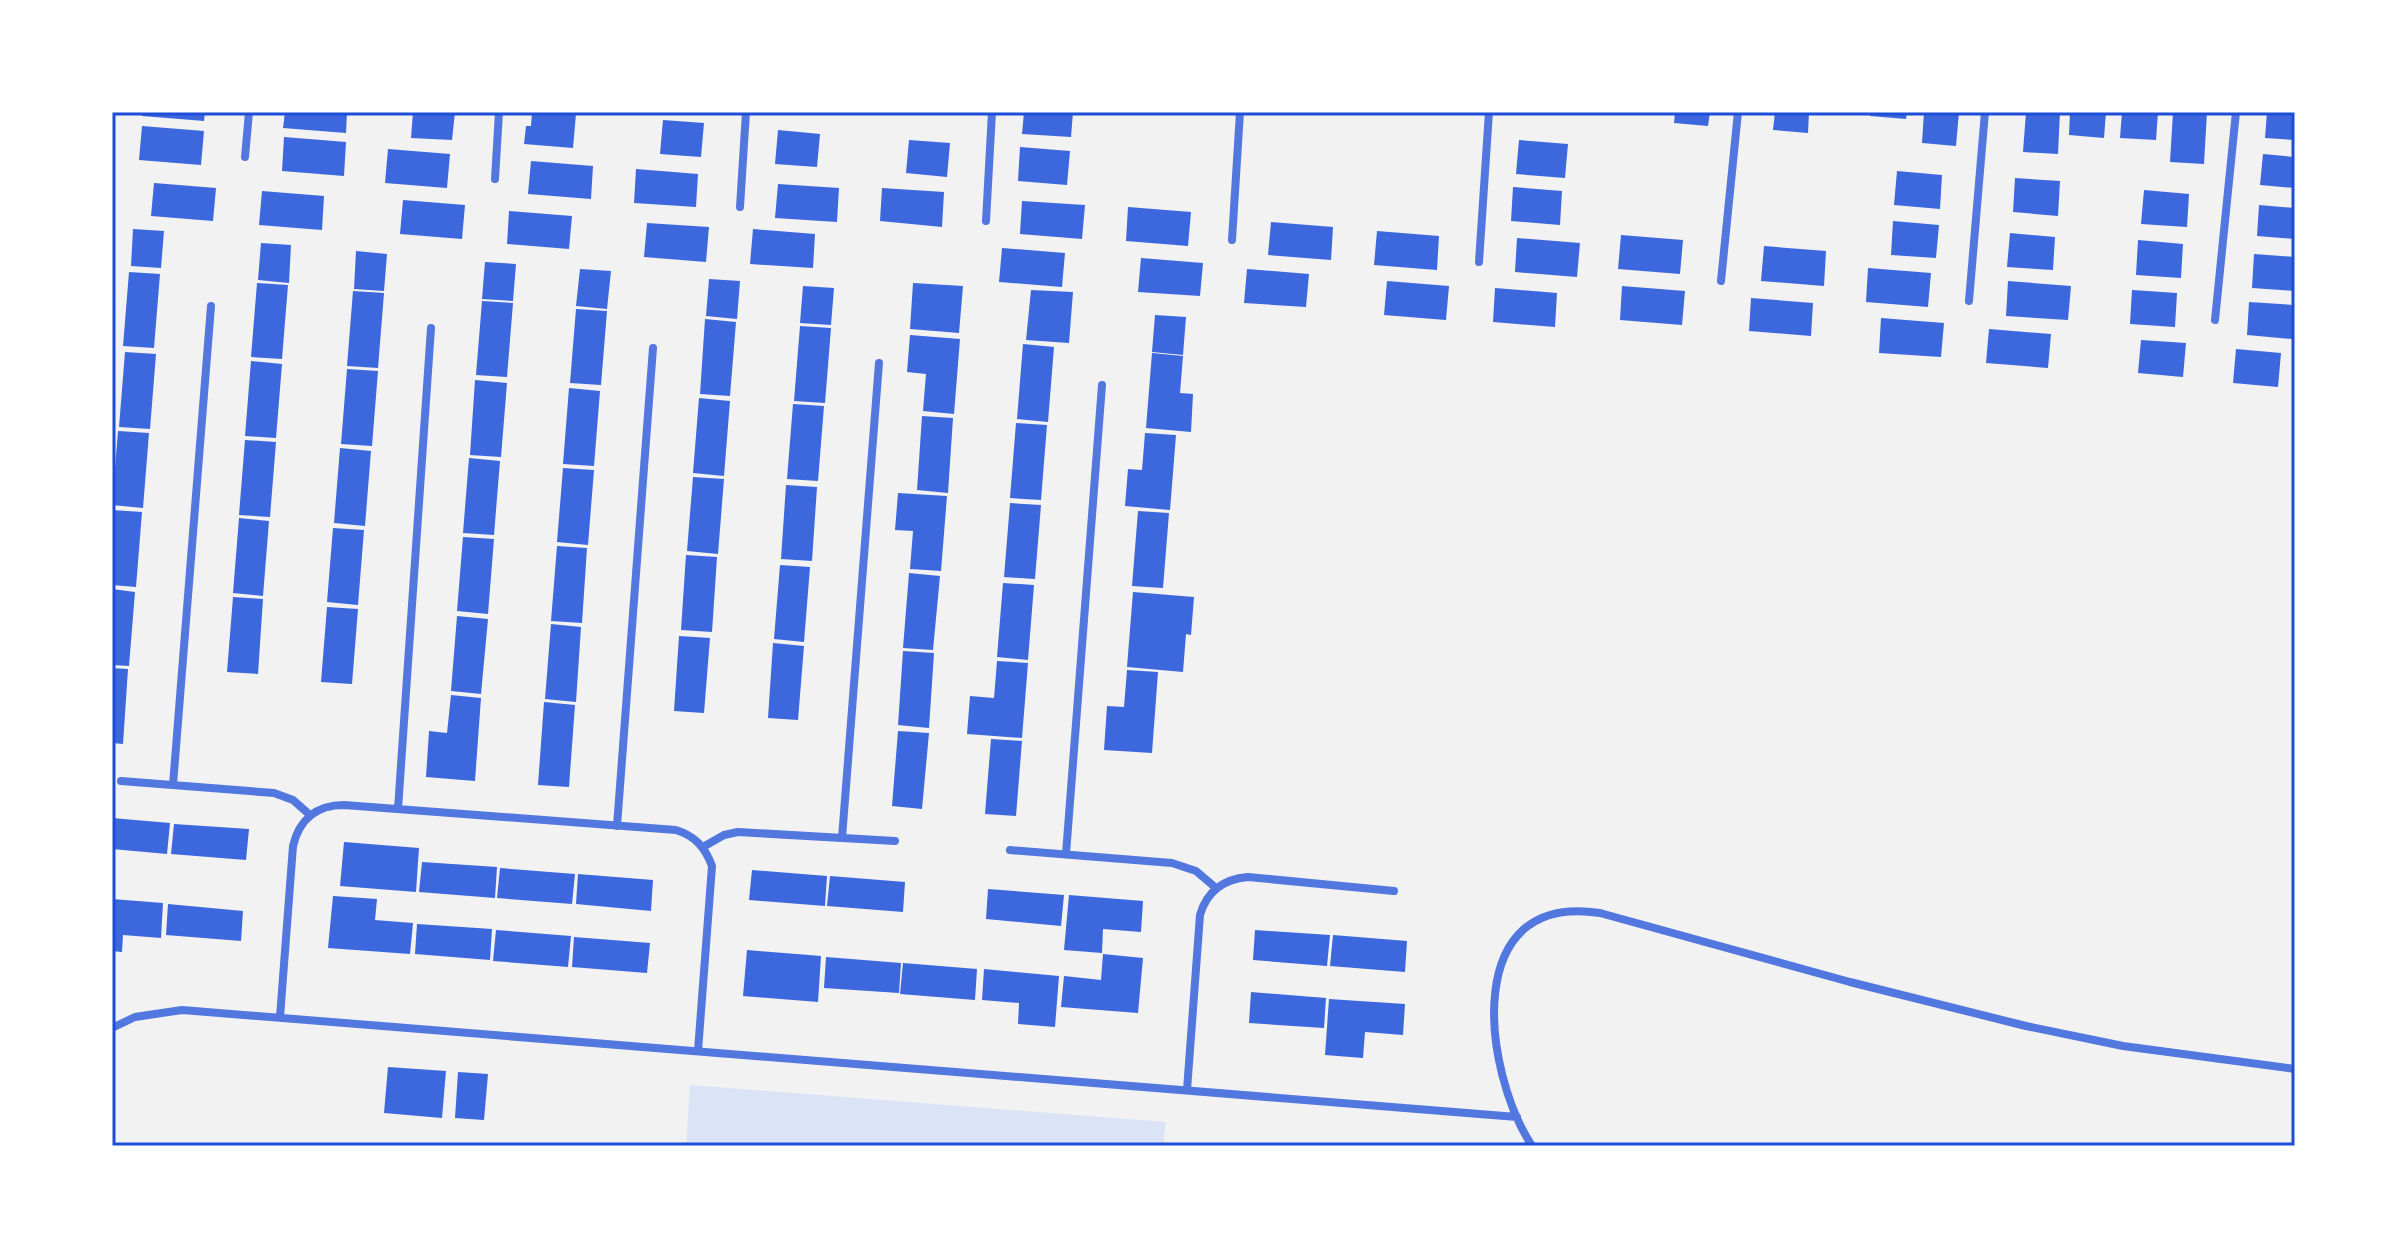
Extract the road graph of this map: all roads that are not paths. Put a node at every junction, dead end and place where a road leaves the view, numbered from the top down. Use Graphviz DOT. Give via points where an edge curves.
graph roads {
  1 [pos="249,112"];
  2 [pos="499,112"];
  3 [pos="746,112"];
  4 [pos="992,112"];
  5 [pos="1240,112"];
  6 [pos="1489,112"];
  7 [pos="1738,112"];
  8 [pos="1985,112"];
  9 [pos="2236,112"];
  10 [pos="245,157"];
  11 [pos="495,179"];
  12 [pos="740,207"];
  13 [pos="986,221"];
  14 [pos="1232,240"];
  15 [pos="1479,262"];
  16 [pos="1721,281"];
  17 [pos="1969,301"];
  18 [pos="211,306"];
  19 [pos="2215,320"];
  20 [pos="431,328"];
  21 [pos="653,348"];
  22 [pos="879,363"];
  23 [pos="1102,385"];
  24 [pos="121,781"];
  25 [pos="173,785"];
  26 [pos="398,809"];
  27 [pos="310,815"];
  28 [pos="617,826"];
  29 [pos="842,838"];
  30 [pos="895,841"];
  31 [pos="703,847"];
  32 [pos="1010,850"];
  33 [pos="1066,854"];
  34 [pos="1216,888"];
  35 [pos="1394,891"];
  36 [pos="280,1017"];
  37 [pos="112,1028"];
  38 [pos="698,1051"];
  39 [pos="2295,1069"];
  40 [pos="1187,1090"];
  41 [pos="1517,1117"];
  42 [pos="1532,1146"];
  1 -- 10 [label="street"];
  2 -- 11 [label="street"];
  3 -- 12 [label="street"];
  4 -- 13 [label="street"];
  5 -- 14 [label="street"];
  6 -- 15 [label="street"];
  7 -- 16 [label="street"];
  8 -- 17 [label="street"];
  9 -- 19 [label="street"];
  18 -- 25 [label="street"];
  20 -- 26 [label="street"];
  21 -- 28 [label="street"];
  22 -- 29 [label="street"];
  23 -- 33 [label="street"];
  24 -- 25 [label="street"];
  25 -- 27 [label="street" via="274,793"];
  26 -- 27 [label="street" via="332,805"];
  26 -- 28 [label="street"];
  27 -- 36 [label="street" via="293,846"];
  28 -- 31 [label="street" via="676,830"];
  29 -- 30 [label="street"];
  29 -- 31 [label="street" via="738,832"];
  31 -- 38 [label="street" via="712,877"];
  32 -- 33 [label="street"];
  33 -- 34 [label="street" via="1172,863 1196,871"];
  34 -- 35 [label="street" via="1248,877"];
  34 -- 40 [label="street" via="1200,915"];
  36 -- 37 [label="street" via="182,1010 135,1017"];
  36 -- 38 [label="street"];
  38 -- 40 [label="street"];
  39 -- 41 [label="street" via="2123,1046 2026,1026 1578,909 1535,921 1519,934 1499,969 1495,1042"];
  40 -- 41 [label="street"];
  41 -- 42 [label="street"];
}
